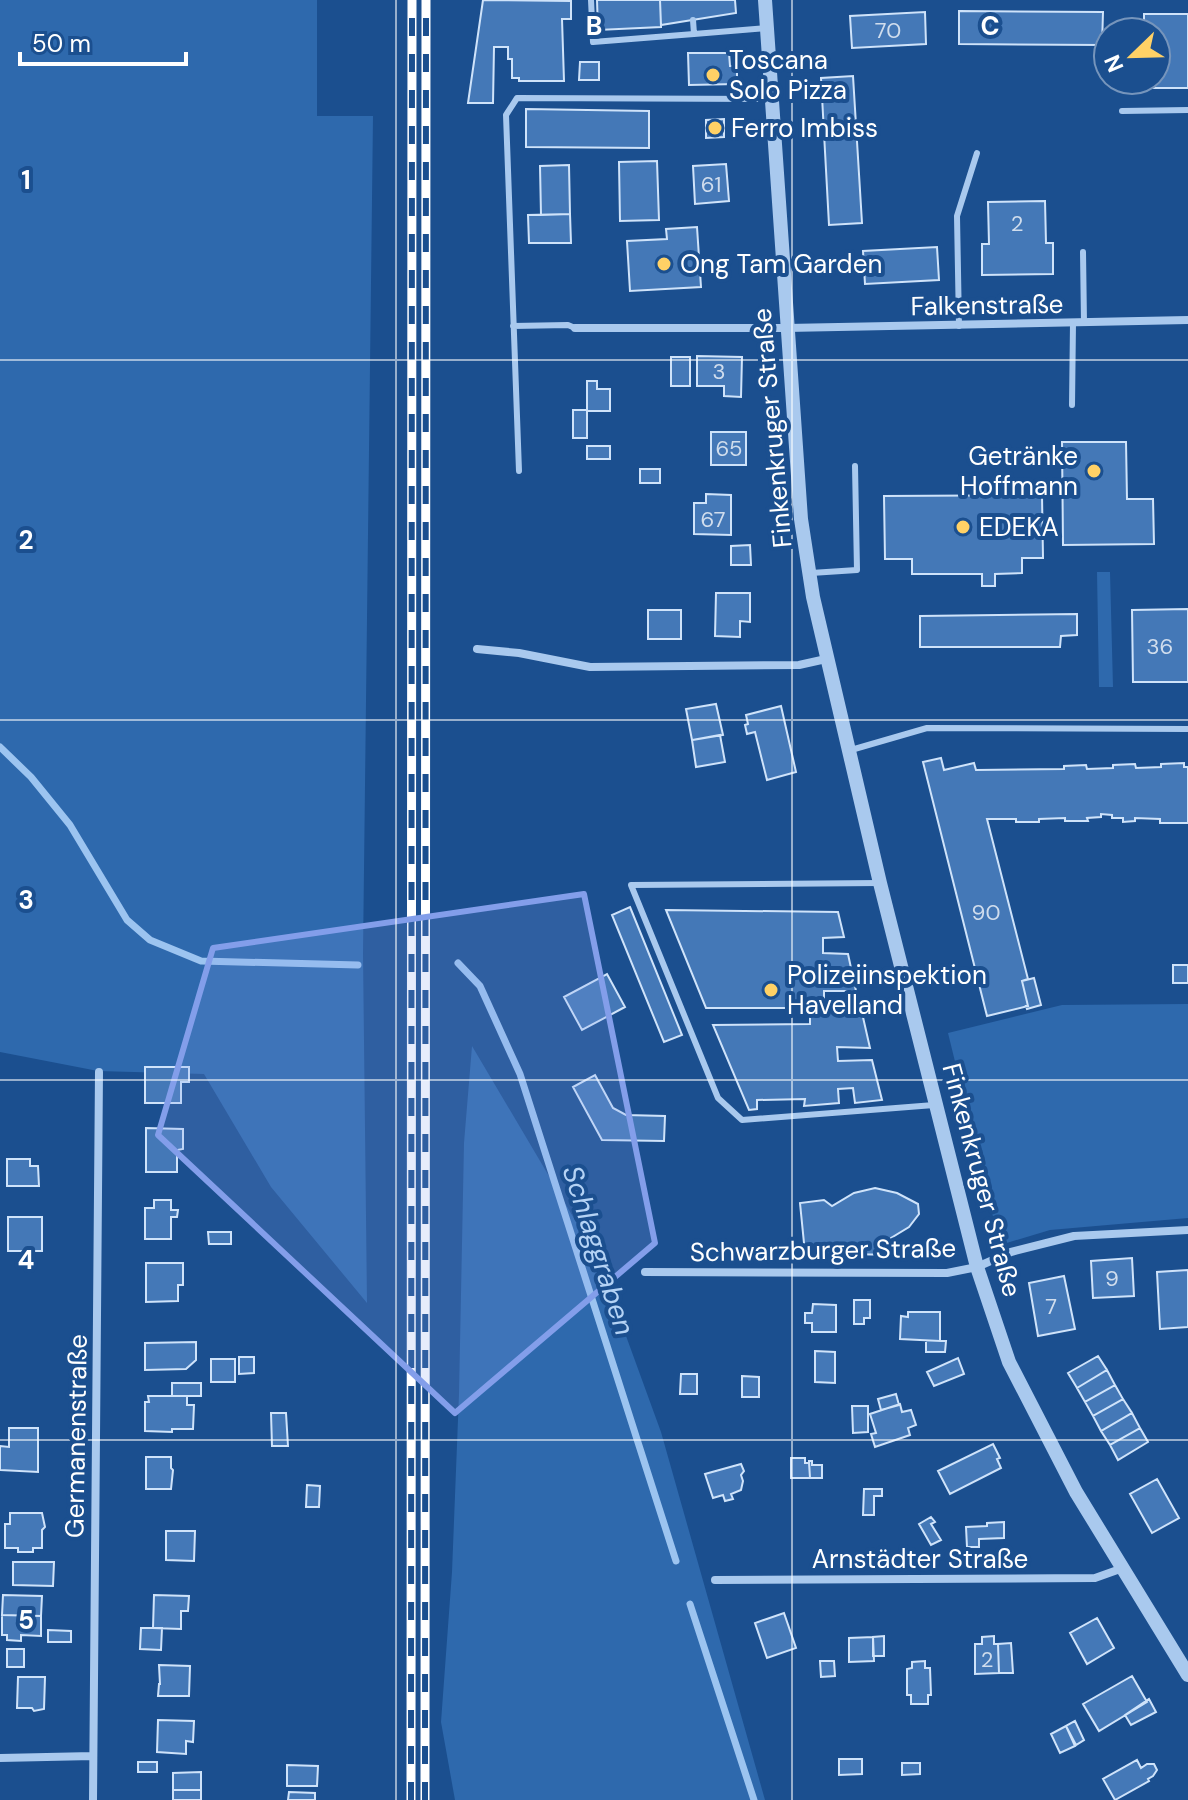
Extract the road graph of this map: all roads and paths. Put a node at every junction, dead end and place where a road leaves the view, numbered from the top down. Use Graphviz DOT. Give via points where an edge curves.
graph roads {
  1 [pos="591,0"];
  2 [pos="765,0"];
  3 [pos="693,20"];
  4 [pos="768,28"];
  5 [pos="694,34"];
  6 [pos="772,99"];
  7 [pos="1188,110"];
  8 [pos="1122,111"];
  9 [pos="977,153"];
  10 [pos="1083,252"];
  11 [pos="1188,320"];
  12 [pos="1073,323"];
  13 [pos="1084,323"];
  14 [pos="513,326"];
  15 [pos="959,326"];
  16 [pos="575,328"];
  17 [pos="787,328"];
  18 [pos="1072,405"];
  19 [pos="855,466"];
  20 [pos="519,471"];
  21 [pos="808,573"];
  22 [pos="477,649"];
  23 [pos="826,659"];
  24 [pos="1188,729"];
  25 [pos="847,751"];
  26 [pos="880,883"];
  27 [pos="99,1072"];
  28 [pos="935,1105"];
  29 [pos="1188,1230"];
  30 [pos="977,1267"];
  31 [pos="645,1272"];
  32 [pos="1123,1568"];
  33 [pos="715,1580"];
  34 [pos="1188,1675"];
  35 [pos="93,1756"];
  36 [pos="0,1758"];
  37 [pos="93,1800"];
  1 -- 5 [label="lane" via="593,42"];
  2 -- 4 [label="street, Finkenkruger Straße"];
  3 -- 5 [label="lane"];
  4 -- 5 [label="lane"];
  4 -- 6 [label="street, Finkenkruger Straße"];
  6 -- 14 [label="lane" via="517,98 506,115"];
  6 -- 17 [label="street, Finkenkruger Straße"];
  7 -- 8 [label="lane"];
  9 -- 15 [label="lane" via="957,216"];
  10 -- 13 [label="lane"];
  11 -- 13 [label="street, Falkenstraße"];
  12 -- 13 [label="street, Falkenstraße"];
  12 -- 15 [label="street, Falkenstraße"];
  12 -- 18 [label="lane"];
  14 -- 16 [label="lane"];
  14 -- 20 [label="lane"];
  15 -- 17 [label="street, Falkenstraße"];
  16 -- 17 [label="street, Falkenstraße"];
  17 -- 21 [label="street, Finkenkruger Straße"];
  19 -- 21 [label="lane" via="857,570"];
  21 -- 23 [label="street, Finkenkruger Straße"];
  22 -- 23 [label="street" via="590,667 799,665"];
  23 -- 25 [label="street, Finkenkruger Straße"];
  24 -- 25 [label="lane" via="927,728"];
  25 -- 26 [label="street, Finkenkruger Straße"];
  26 -- 28 [label="street, Finkenkruger Straße"];
  26 -- 28 [label="lane" via="631,885 718,1098 742,1120"];
  27 -- 35 [label="street, Germanenstraße"];
  28 -- 30 [label="street, Finkenkruger Straße"];
  29 -- 30 [label="street, Schwarzburger Straße" via="1074,1236"];
  30 -- 31 [label="street, Schwarzburger Straße" via="947,1273"];
  30 -- 32 [label="street, Finkenkruger Straße" via="1009,1362 1076,1492"];
  32 -- 33 [label="street, Arnstädter Straße" via="1095,1578"];
  32 -- 34 [label="street, Finkenkruger Straße"];
  35 -- 36 [label="street"];
  35 -- 37 [label="street, Germanenstraße"];
}
